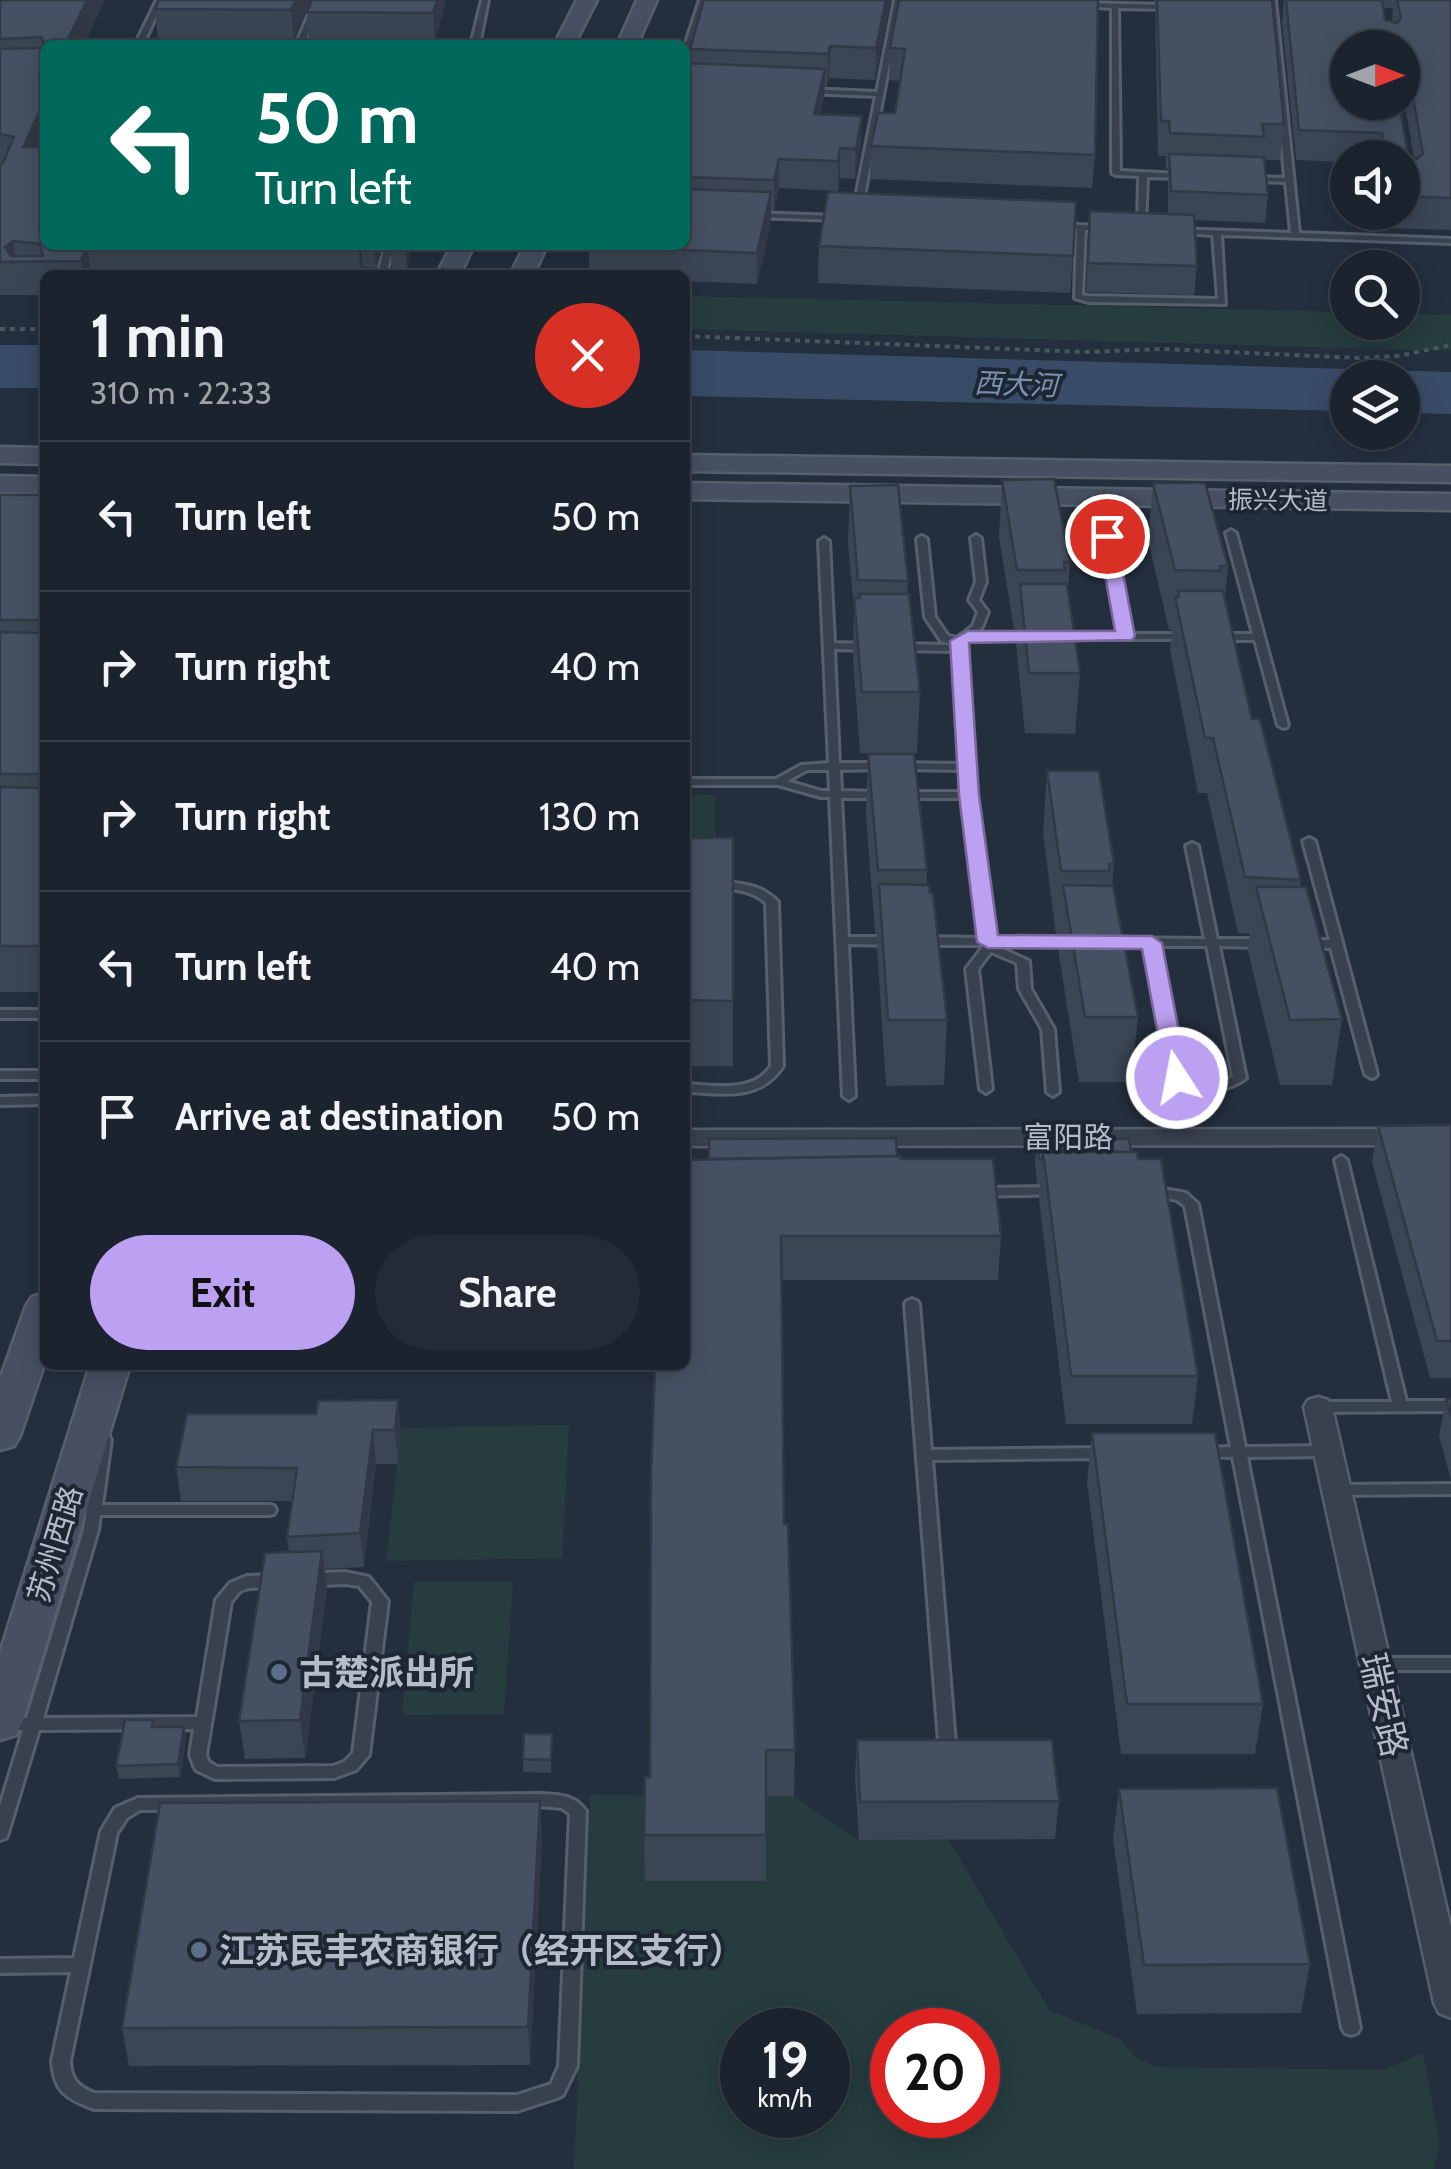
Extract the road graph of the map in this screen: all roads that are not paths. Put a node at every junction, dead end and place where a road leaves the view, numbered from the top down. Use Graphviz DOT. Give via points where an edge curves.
graph roads {
  1 [pos="160,0"];
  2 [pos="318,0"];
  3 [pos="485,0"];
  4 [pos="587,0"];
  5 [pos="647,0"];
  6 [pos="703,0"];
  7 [pos="898,0"];
  8 [pos="1272,0"];
  9 [pos="1064,4"];
  10 [pos="1115,6"];
  11 [pos="1174,8"];
  12 [pos="1254,10"];
  13 [pos="1273,10"];
  14 [pos="1292,11"];
  15 [pos="141,40"];
  16 [pos="302,40"];
  17 [pos="475,40"];
  18 [pos="567,40"];
  19 [pos="629,40"];
  20 [pos="690,41"];
  21 [pos="802,91"];
  22 [pos="880,94"];
  23 [pos="1143,174"];
  24 [pos="1198,176"];
  25 [pos="1235,178"];
  26 [pos="1290,180"];
  27 [pos="743,215"];
  28 [pos="1044,226"];
  29 [pos="1081,227"];
  30 [pos="1112,228"];
  31 [pos="1127,229"];
  32 [pos="1142,230"];
  33 [pos="1217,232"];
  34 [pos="1295,235"];
  35 [pos="1451,240"];
  36 [pos="0,455"];
  37 [pos="40,456"];
  38 [pos="690,463"];
  39 [pos="1451,474"];
  40 [pos="0,484"];
  41 [pos="40,484"];
  42 [pos="690,491"];
  43 [pos="1451,502"];
  44 [pos="1230,533"];
  45 [pos="1107,536"];
  46 [pos="976,538"];
  47 [pos="922,539"];
  48 [pos="824,540"];
  49 [pos="1126,636"];
  50 [pos="1259,637"];
  51 [pos="963,642"];
  52 [pos="830,646"];
  53 [pos="1283,725"];
  54 [pos="834,766"];
  55 [pos="966,767"];
  56 [pos="690,782"];
  57 [pos="778,782"];
  58 [pos="835,794"];
  59 [pos="969,795"];
  60 [pos="1309,841"];
  61 [pos="1192,846"];
  62 [pos="690,887"];
  63 [pos="842,940"];
  64 [pos="1152,943"];
  65 [pos="1212,943"];
  66 [pos="988,944"];
  67 [pos="1336,944"];
  68 [pos="0,1014"];
  69 [pos="40,1014"];
  70 [pos="1371,1074"];
  71 [pos="0,1075"];
  72 [pos="40,1075"];
  73 [pos="690,1088"];
  74 [pos="986,1089"];
  75 [pos="1053,1092"];
  76 [pos="849,1096"];
  77 [pos="0,1100"];
  78 [pos="40,1100"];
  79 [pos="1451,1137"];
  80 [pos="690,1138"];
  81 [pos="1342,1160"];
  82 [pos="1064,1191"];
  83 [pos="1124,1191"];
  84 [pos="964,1192"];
  85 [pos="912,1304"];
  86 [pos="40,1320"];
  87 [pos="106,1376"];
  88 [pos="1400,1406"];
  89 [pos="1451,1406"];
  90 [pos="1318,1407"];
  91 [pos="0,1436"];
  92 [pos="1328,1451"];
  93 [pos="1180,1452"];
  94 [pos="1240,1452"];
  95 [pos="1121,1453"];
  96 [pos="924,1455"];
  97 [pos="1336,1490"];
  98 [pos="1451,1490"];
  99 [pos="94,1510"];
  100 [pos="268,1510"];
  101 [pos="1375,1664"];
  102 [pos="1451,1664"];
  103 [pos="11,1723"];
  104 [pos="204,1723"];
  105 [pos="948,1764"];
  106 [pos="0,1833"];
  107 [pos="82,1964"];
  108 [pos="0,1966"];
  109 [pos="1451,2003"];
  110 [pos="1351,2028"];
  1 -- 15 [label="lane"];
  2 -- 16 [label="lane"];
  3 -- 17 [label="lane"];
  4 -- 18 [label="main road"];
  5 -- 19 [label="main road"];
  6 -- 20 [label="lane"];
  7 -- 22 [label="lane"];
  8 -- 13 [label="lane"];
  9 -- 10 [label="lane"];
  10 -- 11 [label="lane"];
  10 -- 23 [label="lane" via="1116,173"];
  12 -- 13 [label="lane"];
  13 -- 14 [label="lane"];
  13 -- 26 [label="lane"];
  21 -- 22 [label="lane"];
  22 -- 27 [label="lane" via="856,219"];
  23 -- 24 [label="lane"];
  23 -- 32 [label="lane"];
  25 -- 26 [label="lane"];
  26 -- 34 [label="lane"];
  28 -- 29 [label="lane"];
  29 -- 30 [label="lane"];
  29 -- 33 [label="lane" via="1078,296 1106,300 1222,302"];
  31 -- 32 [label="lane"];
  32 -- 33 [label="lane"];
  33 -- 34 [label="lane"];
  34 -- 35 [label="lane"];
  36 -- 37 [label="main road"];
  38 -- 39 [label="main road, 振兴大道"];
  40 -- 41 [label="main road"];
  42 -- 43 [label="main road, 振兴大道"];
  44 -- 50 [label="lane"];
  45 -- 49 [label="lane"];
  46 -- 51 [label="lane" via="981,582 974,600 983,612"];
  47 -- 51 [label="lane" via="930,617 945,639"];
  48 -- 52 [label="lane"];
  49 -- 50 [label="lane"];
  49 -- 51 [label="lane"];
  50 -- 53 [label="lane"];
  51 -- 52 [label="lane"];
  51 -- 55 [label="lane"];
  52 -- 54 [label="lane"];
  54 -- 55 [label="lane"];
  54 -- 57 [label="lane" via="805,767"];
  54 -- 58 [label="lane"];
  55 -- 59 [label="lane"];
  56 -- 57 [label="lane"];
  57 -- 58 [label="lane"];
  58 -- 59 [label="lane"];
  58 -- 63 [label="lane"];
  59 -- 66 [label="lane"];
  60 -- 67 [label="lane"];
  61 -- 65 [label="lane"];
  62 -- 73 [label="lane" via="752,888 772,902 778,1066 760,1085"];
  63 -- 66 [label="lane"];
  63 -- 76 [label="lane"];
  64 -- 65 [label="lane"];
  64 -- 65 [label="lane" via="1177,1078 1208,1086 1240,1078"];
  64 -- 66 [label="lane"];
  65 -- 67 [label="lane"];
  66 -- 74 [label="lane" via="972,969"];
  66 -- 75 [label="lane" via="1023,961 1025,989 1048,1029"];
  67 -- 70 [label="lane"];
  68 -- 69 [label="lane"];
  71 -- 72 [label="lane"];
  77 -- 78 [label="lane"];
  79 -- 80 [label="street, 富阳路"];
  81 -- 88 [label="lane"];
  82 -- 84 [label="lane"];
  83 -- 94 [label="lane" via="1166,1192 1191,1204"];
  85 -- 96 [label="lane"];
  86 -- 91 [label="main road"];
  87 -- 99 [label="lane"];
  87 -- 103 [label="main road, 苏州西路"];
  88 -- 89 [label="lane"];
  88 -- 90 [label="lane"];
  90 -- 92 [label="street, 瑞安路"];
  92 -- 94 [label="lane"];
  92 -- 97 [label="street, 瑞安路"];
  93 -- 94 [label="lane"];
  94 -- 110 [label="lane"];
  95 -- 96 [label="lane"];
  96 -- 105 [label="lane"];
  97 -- 98 [label="lane"];
  97 -- 101 [label="street, 瑞安路"];
  99 -- 100 [label="lane"];
  99 -- 103 [label="lane"];
  101 -- 102 [label="lane"];
  101 -- 109 [label="street, 瑞安路"];
  103 -- 104 [label="lane"];
  103 -- 106 [label="lane"];
  104 -- 104 [label="lane" via="224,1600 235,1586 345,1578 373,1588 380,1601 366,1716 360,1755 350,1766 334,1772 214,1773 198,1755"];
  107 -- 107 [label="lane" via="61,2061 61,2080 72,2094 94,2101 517,2103 557,2090 568,2066 578,1811 566,1802 539,1800 138,1804 109,1831"];
  107 -- 108 [label="lane"];
}
